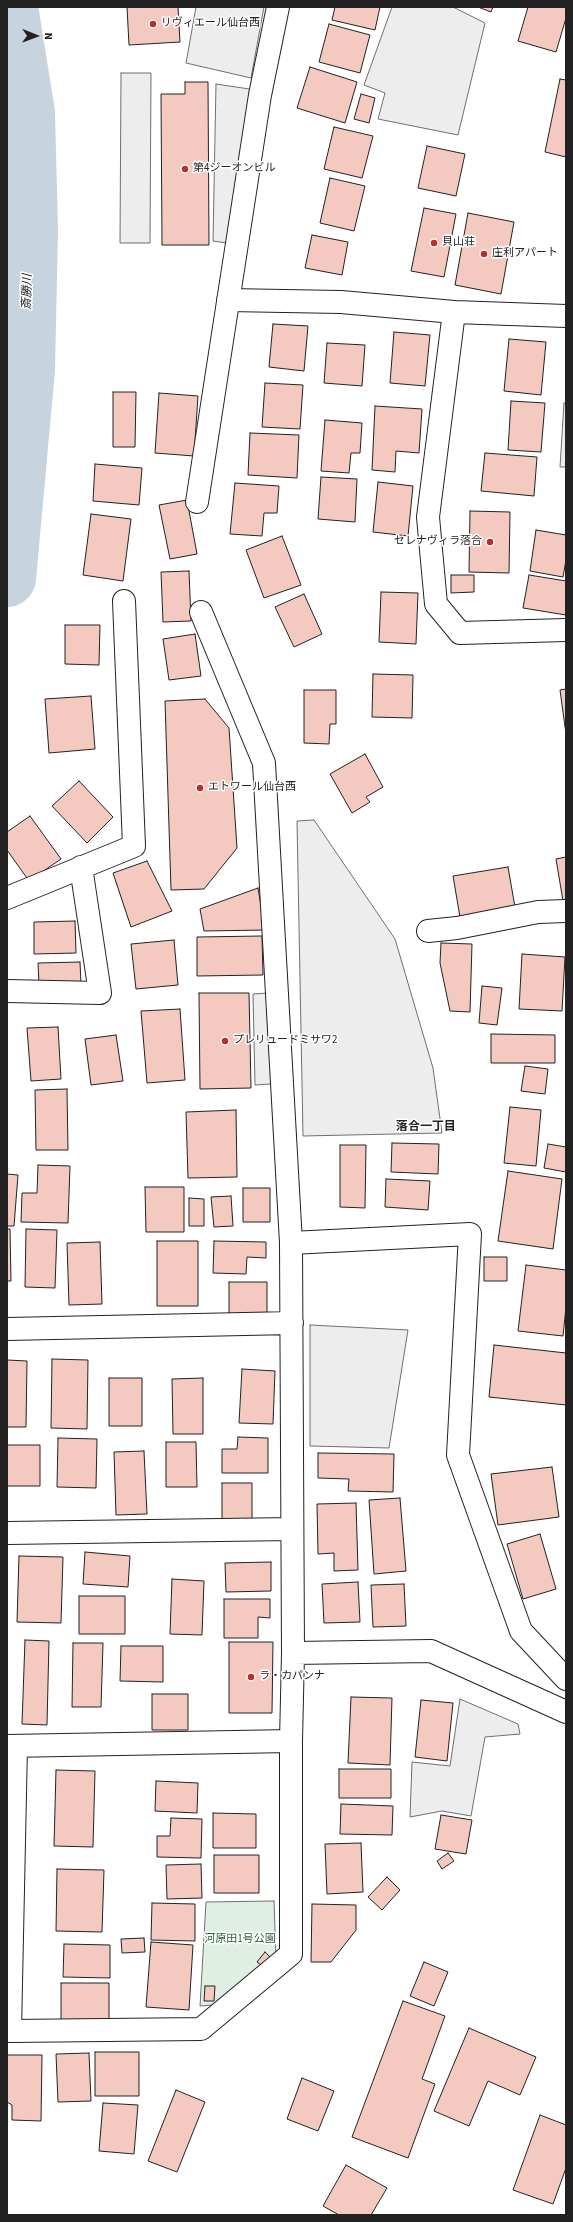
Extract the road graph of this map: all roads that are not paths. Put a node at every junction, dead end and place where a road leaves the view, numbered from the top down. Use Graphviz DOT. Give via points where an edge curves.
graph roads {
  1 [pos="278,7"];
  2 [pos="228,300"];
  3 [pos="454,312"];
  4 [pos="566,316"];
  5 [pos="197,502"];
  6 [pos="124,601"];
  7 [pos="201,612"];
  8 [pos="566,630"];
  9 [pos="81,867"];
  10 [pos="7,898"];
  11 [pos="566,911"];
  12 [pos="428,931"];
  13 [pos="7,991"];
  14 [pos="291,1243"];
  15 [pos="292,1323"];
  16 [pos="7,1329"];
  17 [pos="292,1528"];
  18 [pos="7,1533"];
  19 [pos="293,1653"];
  20 [pos="566,1679"];
  21 [pos="566,1712"];
  22 [pos="291,1741"];
  23 [pos="12,1746"];
  1 -- 2 [label="street" via="260,95"];
  2 -- 3 [label="street" via="341,302"];
  2 -- 5 [label="street"];
  3 -- 4 [label="street"];
  3 -- 8 [label="street" via="428,517 436,604 460,632"];
  6 -- 9 [label="street" via="134,846"];
  7 -- 14 [label="street" via="264,763"];
  9 -- 10 [label="street"];
  9 -- 13 [label="street" via="100,993"];
  11 -- 12 [label="street" via="538,912"];
  14 -- 15 [label="street"];
  14 -- 20 [label="street" via="470,1234 458,1455 521,1631"];
  15 -- 16 [label="street"];
  15 -- 17 [label="street"];
  17 -- 18 [label="street"];
  17 -- 19 [label="street"];
  19 -- 21 [label="street" via="431,1651"];
  19 -- 22 [label="street"];
  22 -- 23 [label="street"];
  22 -- 23 [label="street" via="291,1954 201,2029 10,2032"];
}
